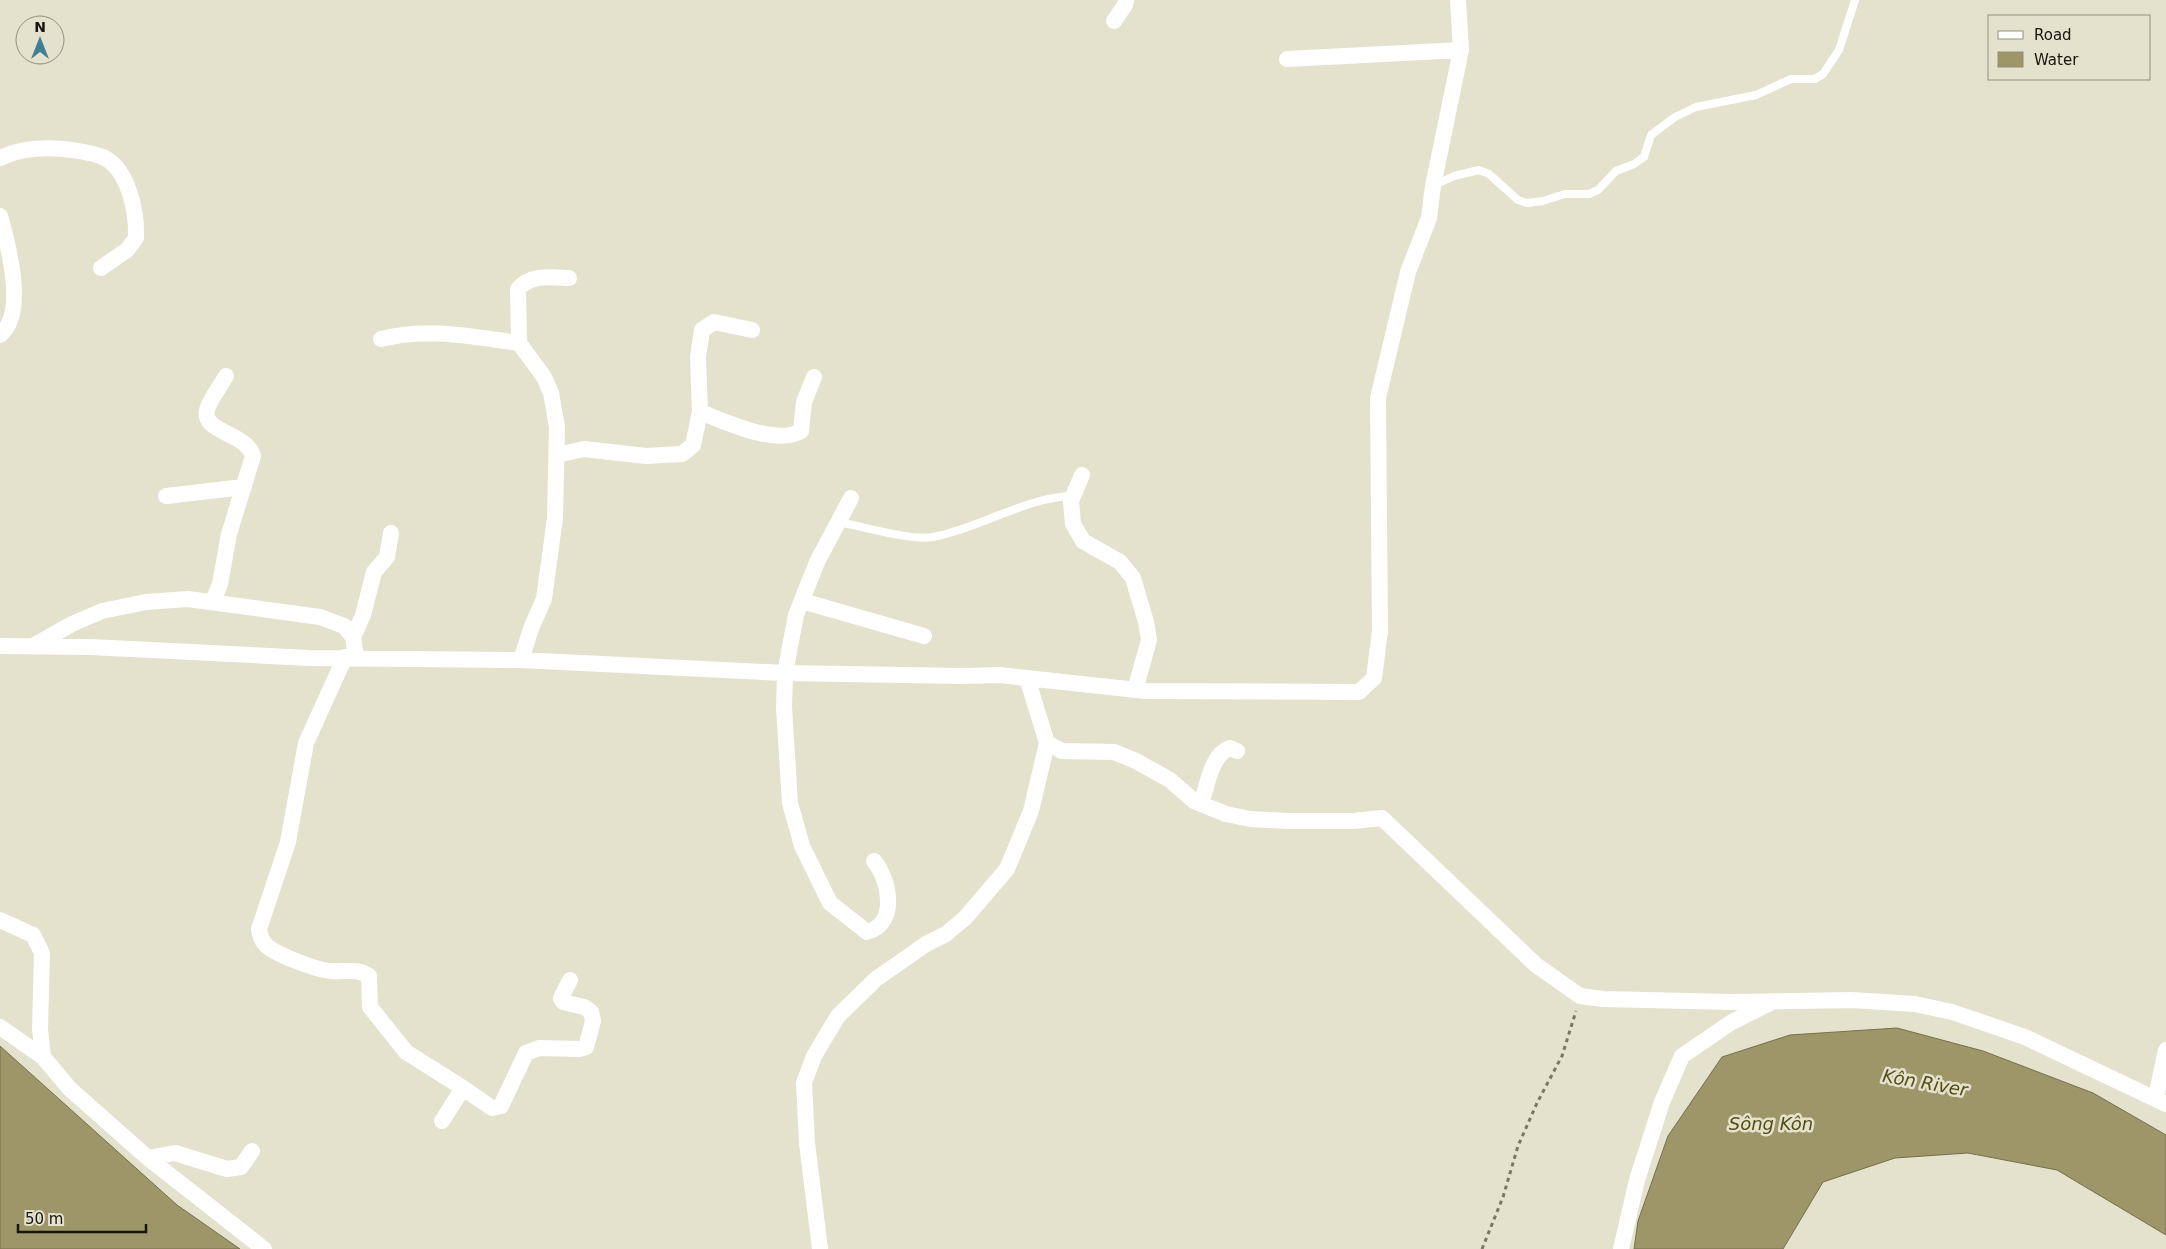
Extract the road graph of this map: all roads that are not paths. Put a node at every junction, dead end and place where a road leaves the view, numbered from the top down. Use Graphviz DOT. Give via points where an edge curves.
graph roads {
  1 [pos="1126,0"];
  2 [pos="1458,0"];
  3 [pos="1855,0"];
  4 [pos="1114,21"];
  5 [pos="1460,50"];
  6 [pos="1287,59"];
  7 [pos="0,158"];
  8 [pos="1433,186"];
  9 [pos="0,216"];
  10 [pos="101,268"];
  11 [pos="569,278"];
  12 [pos="752,330"];
  13 [pos="0,336"];
  14 [pos="381,339"];
  15 [pos="519,343"];
  16 [pos="226,376"];
  17 [pos="814,378"];
  18 [pos="700,412"];
  19 [pos="557,455"];
  20 [pos="1082,475"];
  21 [pos="244,487"];
  22 [pos="166,496"];
  23 [pos="1074,496"];
  24 [pos="851,498"];
  25 [pos="838,522"];
  26 [pos="391,533"];
  27 [pos="213,601"];
  28 [pos="802,601"];
  29 [pos="924,636"];
  30 [pos="353,637"];
  31 [pos="0,646"];
  32 [pos="31,647"];
  33 [pos="350,657"];
  34 [pos="521,660"];
  35 [pos="785,673"];
  36 [pos="1027,678"];
  37 [pos="1135,690"];
  38 [pos="1047,743"];
  39 [pos="1237,751"];
  40 [pos="1201,804"];
  41 [pos="874,861"];
  42 [pos="0,920"];
  43 [pos="570,980"];
  44 [pos="1772,1002"];
  45 [pos="0,1027"];
  46 [pos="2166,1050"];
  47 [pos="43,1057"];
  48 [pos="463,1088"];
  49 [pos="2161,1100"];
  50 [pos="442,1121"];
  51 [pos="252,1151"];
  52 [pos="148,1158"];
  53 [pos="264,1249"];
  54 [pos="820,1249"];
  55 [pos="1621,1249"];
  1 -- 4 [label="street"];
  2 -- 5 [label="street"];
  3 -- 8 [label="lane" via="1838,50 1823,74 1815,79 1791,80 1756,95 1696,108 1675,117 1651,135 1644,157 1616,171 1598,190 1589,194 1564,194 1528,203 1518,200 1489,174 1479,170 1454,176"];
  5 -- 6 [label="street"];
  5 -- 8 [label="street"];
  7 -- 10 [label="street" via="14,151 50,148 84,152 106,159 121,175 129,192 136,238 126,250"];
  8 -- 37 [label="street" via="1429,218 1408,272 1378,398 1380,630 1374,678 1359,692"];
  9 -- 13 [label="street" via="12,266 14,291 11,318 7,330"];
  11 -- 15 [label="street" via="548,276 526,280 518,289"];
  12 -- 18 [label="street" via="714,322 702,330 698,357"];
  14 -- 15 [label="street" via="415,333 440,333"];
  15 -- 19 [label="street" via="544,377 551,393 557,427"];
  16 -- 21 [label="street" via="206,416 214,427 241,439 252,450"];
  17 -- 18 [label="street" via="804,402 801,431 793,436 766,434"];
  18 -- 19 [label="street" via="693,445 682,454 646,456 584,449"];
  19 -- 34 [label="street" via="555,518 544,599"];
  20 -- 23 [label="street"];
  21 -- 22 [label="street"];
  21 -- 27 [label="street"];
  23 -- 25 [label="lane" via="1045,499 931,538"];
  23 -- 37 [label="street" via="1071,501 1073,524 1083,541 1120,562 1133,578 1149,640"];
  24 -- 25 [label="street"];
  25 -- 28 [label="street"];
  26 -- 30 [label="street" via="386,561 374,572 363,615"];
  27 -- 30 [label="street" via="320,617 344,626"];
  27 -- 32 [label="street" via="146,602 102,611"];
  28 -- 29 [label="street"];
  28 -- 35 [label="street" via="796,615"];
  30 -- 33 [label="street"];
  31 -- 32 [label="street"];
  32 -- 33 [label="street"];
  33 -- 34 [label="street"];
  33 -- 48 [label="street" via="306,743 288,842 259,929 260,937 267,947 330,972 363,972 369,976 370,1007 406,1052"];
  34 -- 35 [label="street"];
  35 -- 36 [label="street"];
  35 -- 41 [label="street" via="790,803 802,846 830,903 867,932 882,924 890,901 882,869"];
  36 -- 37 [label="street"];
  36 -- 38 [label="street"];
  38 -- 40 [label="street" via="1062,750 1114,752 1170,780"];
  38 -- 54 [label="street" via="1031,811 1007,869 965,918 946,934 876,979 838,1016 814,1056 804,1083 807,1143"];
  39 -- 40 [label="street" via="1223,750"];
  40 -- 44 [label="street" via="1250,819 1353,821 1382,818 1536,965 1580,996"];
  42 -- 47 [label="street" via="33,935 42,953 40,1029"];
  43 -- 48 [label="street" via="562,1002 591,1012 593,1021 586,1047 539,1048 526,1053 501,1106 492,1108"];
  44 -- 49 [label="street" via="1888,1001 1952,1012 2025,1037"];
  44 -- 55 [label="street" via="1732,1022 1682,1056 1662,1102 1637,1180"];
  45 -- 47 [label="street"];
  46 -- 49 [label="street"];
  47 -- 52 [label="street" via="70,1089"];
  48 -- 50 [label="street"];
  51 -- 52 [label="street" via="241,1167 227,1169 176,1153"];
  52 -- 53 [label="street"];
}
